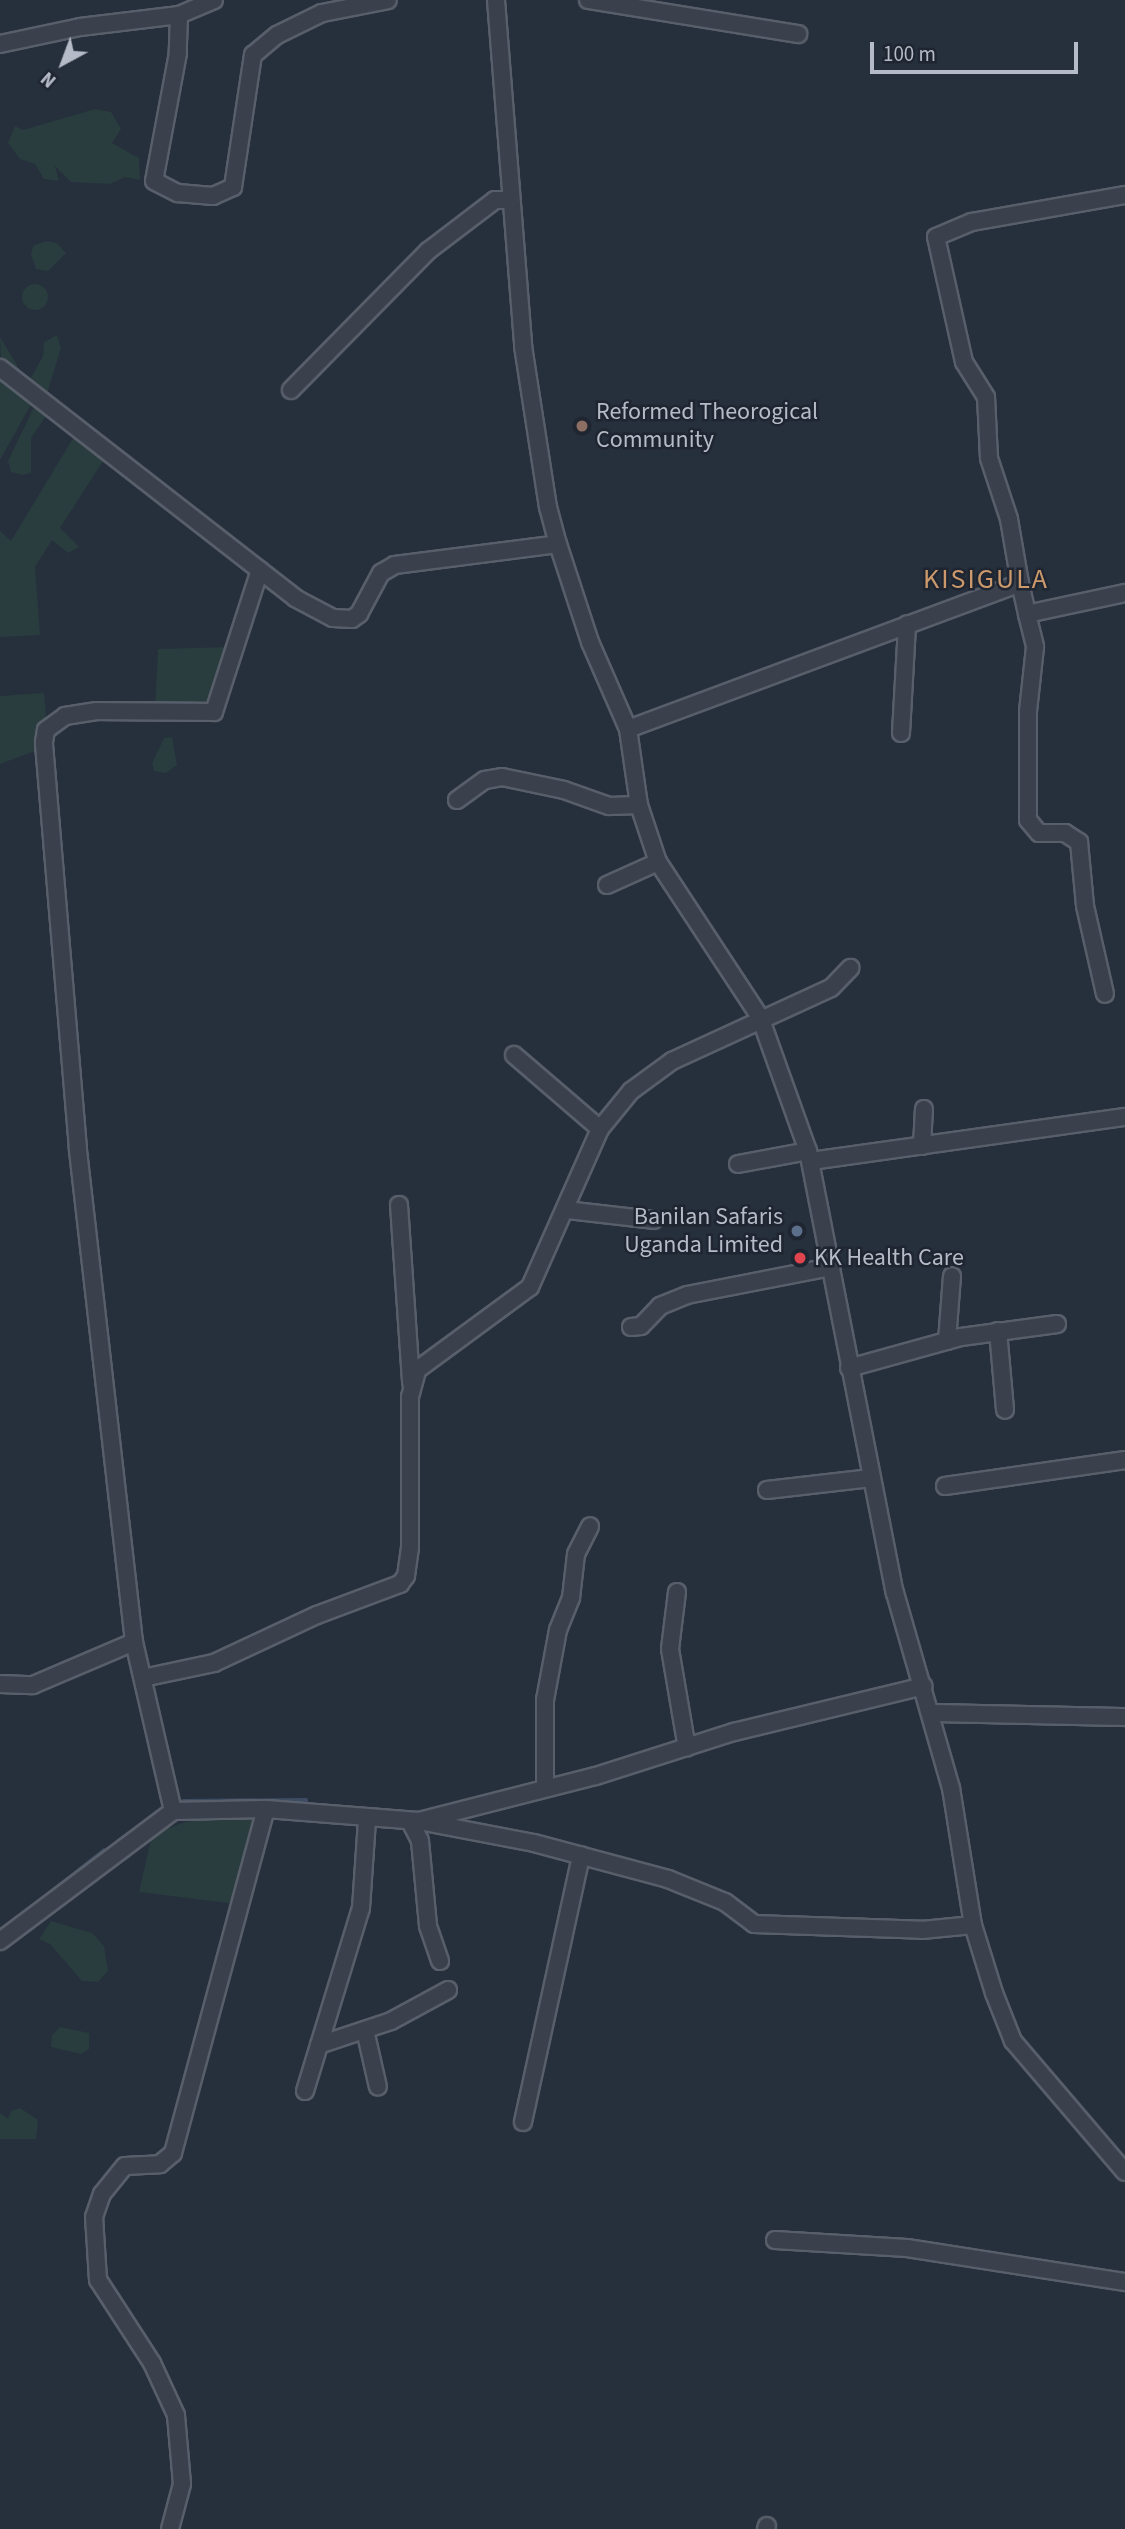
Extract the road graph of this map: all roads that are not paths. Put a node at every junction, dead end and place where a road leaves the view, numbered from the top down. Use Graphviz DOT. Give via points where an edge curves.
graph roads {
  1 [pos="214,0"];
  2 [pos="388,0"];
  3 [pos="496,0"];
  4 [pos="588,0"];
  5 [pos="319,7"];
  6 [pos="179,15"];
  7 [pos="798,34"];
  8 [pos="0,44"];
  9 [pos="1125,195"];
  10 [pos="510,200"];
  11 [pos="0,368"];
  12 [pos="291,390"];
  13 [pos="558,544"];
  14 [pos="260,570"];
  15 [pos="1020,583"];
  16 [pos="1125,593"];
  17 [pos="1027,614"];
  18 [pos="907,624"];
  19 [pos="628,729"];
  20 [pos="901,733"];
  21 [pos="457,800"];
  22 [pos="639,805"];
  23 [pos="658,862"];
  24 [pos="607,885"];
  25 [pos="850,968"];
  26 [pos="1105,995"];
  27 [pos="760,1017"];
  28 [pos="514,1055"];
  29 [pos="924,1109"];
  30 [pos="1125,1117"];
  31 [pos="600,1129"];
  32 [pos="922,1146"];
  33 [pos="809,1156"];
  34 [pos="738,1164"];
  35 [pos="399,1205"];
  36 [pos="566,1210"];
  37 [pos="653,1220"];
  38 [pos="831,1267"];
  39 [pos="952,1276"];
  40 [pos="1056,1324"];
  41 [pos="631,1327"];
  42 [pos="998,1331"];
  43 [pos="947,1341"];
  44 [pos="849,1368"];
  45 [pos="411,1383"];
  46 [pos="1004,1410"];
  47 [pos="1125,1460"];
  48 [pos="872,1478"];
  49 [pos="945,1486"];
  50 [pos="767,1490"];
  51 [pos="590,1526"];
  52 [pos="677,1592"];
  53 [pos="134,1642"];
  54 [pos="143,1678"];
  55 [pos="0,1684"];
  56 [pos="924,1686"];
  57 [pos="931,1713"];
  58 [pos="1125,1717"];
  59 [pos="687,1748"];
  60 [pos="545,1788"];
  61 [pos="265,1810"];
  62 [pos="173,1811"];
  63 [pos="367,1819"];
  64 [pos="415,1821"];
  65 [pos="581,1855"];
  66 [pos="973,1925"];
  67 [pos="0,1941"];
  68 [pos="440,1961"];
  69 [pos="449,1990"];
  70 [pos="365,2029"];
  71 [pos="319,2045"];
  72 [pos="378,2087"];
  73 [pos="305,2091"];
  74 [pos="523,2122"];
  75 [pos="1125,2172"];
  76 [pos="775,2240"];
  77 [pos="1125,2282"];
  78 [pos="170,2529"];
  1 -- 6 [label="street"];
  2 -- 5 [label="street"];
  3 -- 10 [label="street"];
  4 -- 7 [label="street"];
  5 -- 6 [label="street" via="253,55 233,187 225,195 213,196 177,193 154,181 178,53"];
  6 -- 8 [label="street"];
  9 -- 15 [label="street" via="972,222 936,237 964,362 986,397 989,458 1009,520"];
  10 -- 12 [label="street" via="495,200 428,251"];
  10 -- 13 [label="street" via="523,346"];
  11 -- 14 [label="street"];
  13 -- 14 [label="street" via="395,565 381,573 359,614 342,620 295,598"];
  13 -- 19 [label="street" via="590,642"];
  14 -- 53 [label="street" via="214,712 97,711 65,716 46,730 44,742 78,1149"];
  15 -- 17 [label="street"];
  15 -- 18 [label="street"];
  16 -- 17 [label="street"];
  17 -- 26 [label="street" via="1035,647 1028,711 1028,820 1040,833 1065,833 1079,842 1085,906"];
  18 -- 19 [label="street"];
  18 -- 20 [label="street"];
  19 -- 22 [label="street"];
  21 -- 22 [label="street" via="485,780 502,777 564,790 609,806"];
  22 -- 23 [label="street"];
  23 -- 24 [label="street"];
  23 -- 27 [label="street"];
  25 -- 27 [label="street" via="824,992"];
  27 -- 31 [label="street" via="652,1072 615,1107"];
  27 -- 33 [label="street"];
  28 -- 31 [label="street"];
  29 -- 32 [label="street"];
  30 -- 32 [label="street"];
  31 -- 36 [label="street"];
  32 -- 33 [label="street"];
  33 -- 34 [label="street"];
  33 -- 38 [label="street"];
  35 -- 45 [label="street"];
  36 -- 37 [label="street"];
  36 -- 45 [label="street" via="530,1287 427,1361"];
  38 -- 41 [label="street" via="687,1295 660,1306 641,1326"];
  38 -- 44 [label="street"];
  39 -- 43 [label="street"];
  40 -- 42 [label="street"];
  42 -- 43 [label="street"];
  42 -- 46 [label="street"];
  43 -- 44 [label="street"];
  44 -- 48 [label="street"];
  45 -- 54 [label="street" via="410,1547 407,1576 400,1584 317,1615 214,1663"];
  47 -- 49 [label="street"];
  48 -- 50 [label="street"];
  48 -- 56 [label="street" via="895,1593"];
  51 -- 60 [label="street" via="576,1554 571,1598 558,1630 545,1700"];
  52 -- 59 [label="street" via="670,1649"];
  53 -- 54 [label="street"];
  53 -- 55 [label="street" via="33,1685"];
  54 -- 62 [label="street" via="154,1745"];
  56 -- 57 [label="street"];
  56 -- 59 [label="street"];
  57 -- 58 [label="street"];
  57 -- 66 [label="street" via="958,1824"];
  59 -- 60 [label="street"];
  60 -- 64 [label="street"];
  61 -- 62 [label="street"];
  61 -- 63 [label="street"];
  61 -- 78 [label="street" via="173,2153 160,2164 125,2166 102,2194 94,2217 98,2280 152,2364 176,2415 182,2484"];
  62 -- 67 [label="street"];
  63 -- 64 [label="street"];
  63 -- 71 [label="street" via="361,1908"];
  64 -- 65 [label="street"];
  64 -- 68 [label="street" via="428,1926"];
  65 -- 66 [label="street" via="668,1879 725,1902 754,1924 922,1930"];
  65 -- 74 [label="street"];
  66 -- 75 [label="street" via="1013,2040"];
  69 -- 70 [label="street"];
  70 -- 71 [label="street"];
  70 -- 72 [label="street"];
  71 -- 73 [label="street"];
  76 -- 77 [label="street" via="907,2248"];
}
